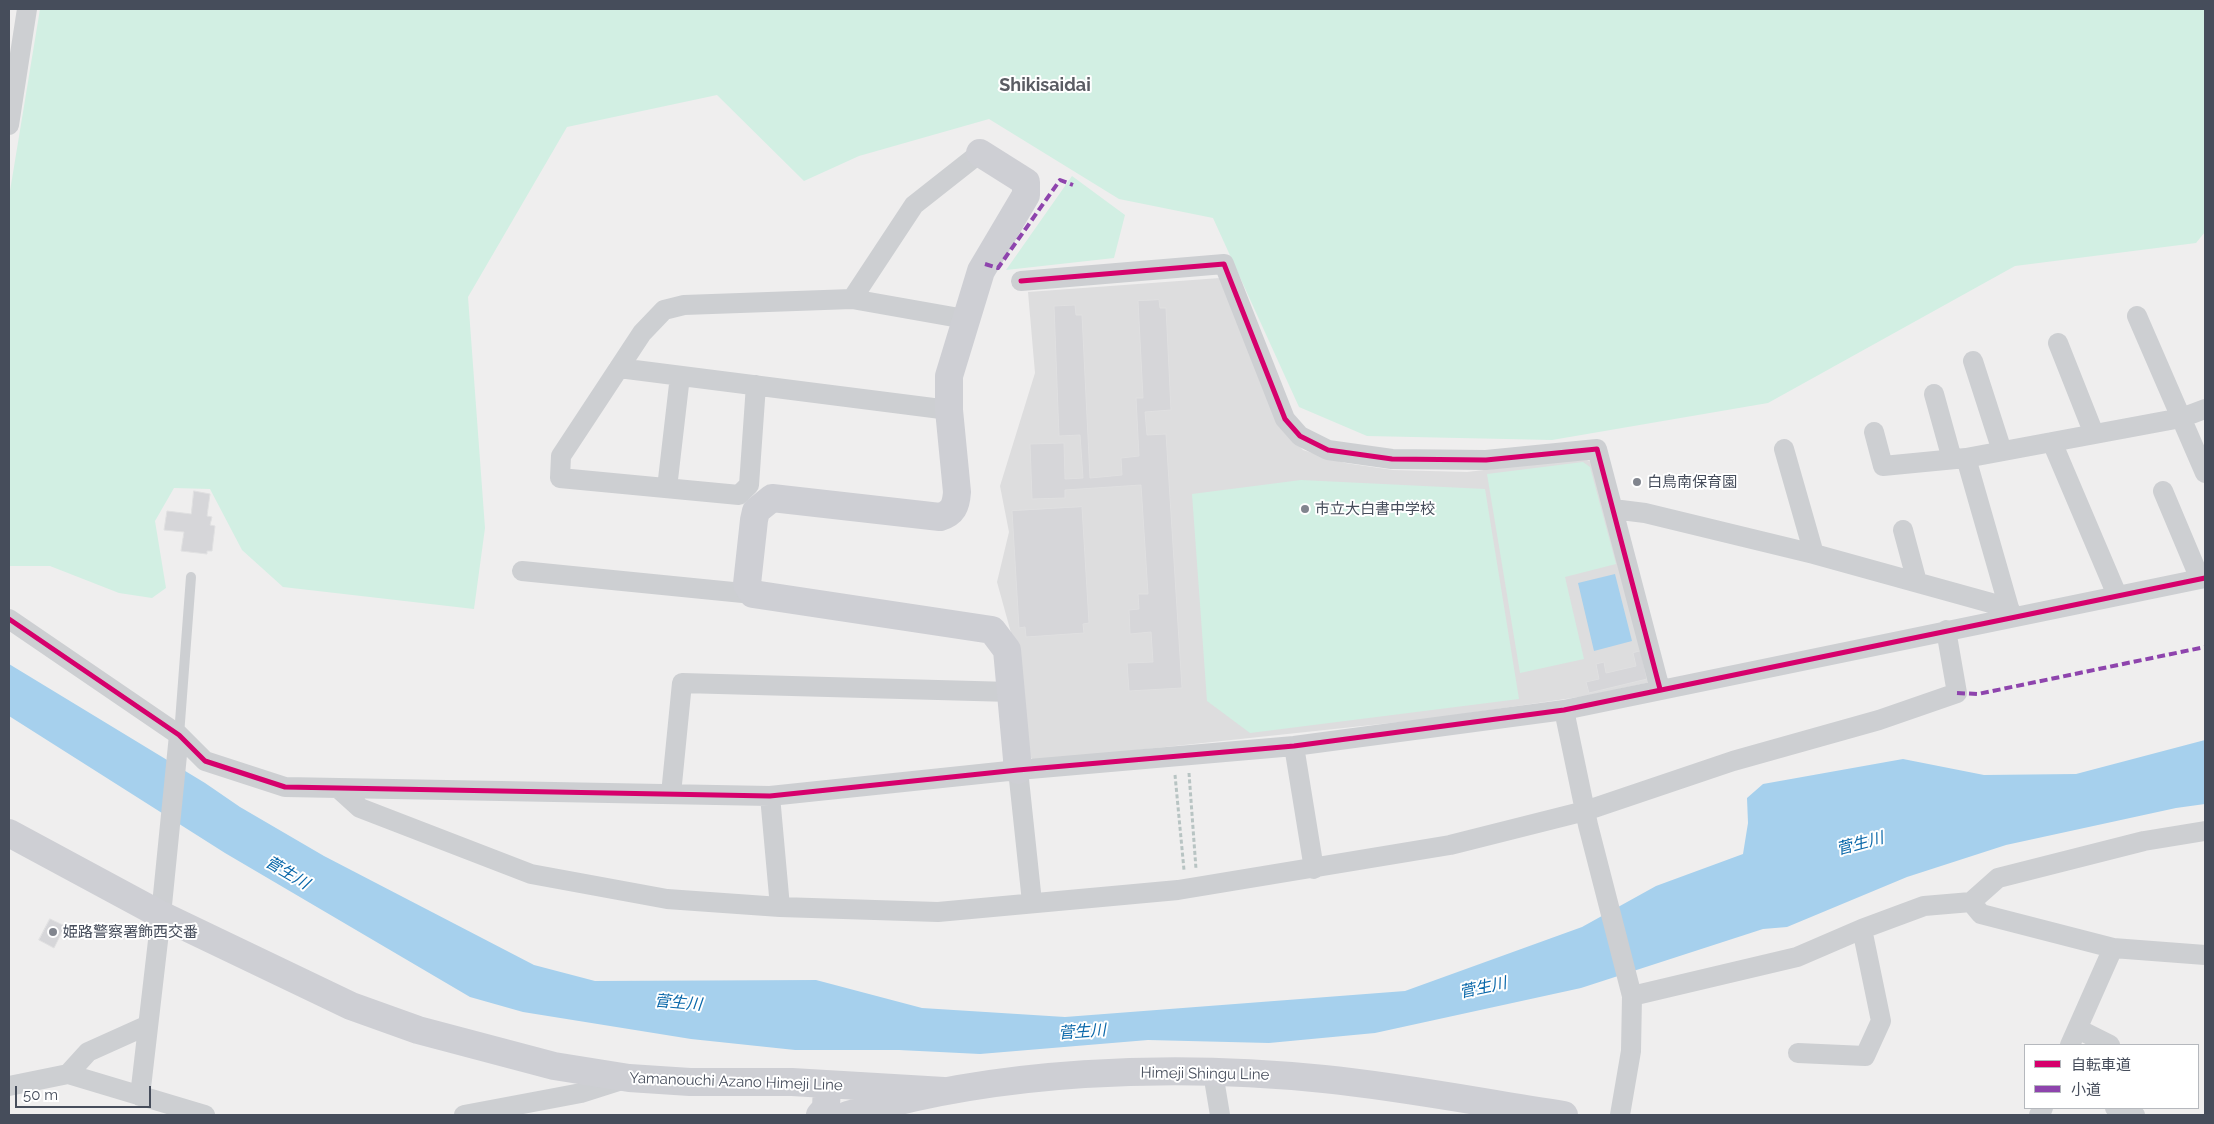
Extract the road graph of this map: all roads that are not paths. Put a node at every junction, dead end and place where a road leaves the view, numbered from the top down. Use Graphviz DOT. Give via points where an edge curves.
graph roads {
  1 [pos="27,9"];
  2 [pos="9,125"];
  3 [pos="980,153"];
  4 [pos="1021,281"];
  5 [pos="852,299"];
  6 [pos="2137,316"];
  7 [pos="965,319"];
  8 [pos="2058,343"];
  9 [pos="1973,360"];
  10 [pos="619,368"];
  11 [pos="680,376"];
  12 [pos="756,386"];
  13 [pos="1934,394"];
  14 [pos="2205,409"];
  15 [pos="950,410"];
  16 [pos="2181,418"];
  17 [pos="1874,432"];
  18 [pos="2094,434"];
  19 [pos="2052,442"];
  20 [pos="1784,448"];
  21 [pos="2002,451"];
  22 [pos="1959,459"];
  23 [pos="2205,473"];
  24 [pos="667,488"];
  25 [pos="2163,491"];
  26 [pos="1613,509"];
  27 [pos="1903,530"];
  28 [pos="1814,554"];
  29 [pos="522,571"];
  30 [pos="191,577"];
  31 [pos="2203,578"];
  32 [pos="1917,582"];
  33 [pos="753,594"];
  34 [pos="2118,595"];
  35 [pos="2011,612"];
  36 [pos="9,619"];
  37 [pos="1946,630"];
  38 [pos="1660,689"];
  39 [pos="1011,692"];
  40 [pos="1564,710"];
  41 [pos="177,743"];
  42 [pos="1294,746"];
  43 [pos="1018,770"];
  44 [pos="339,789"];
  45 [pos="671,794"];
  46 [pos="770,796"];
  47 [pos="1587,818"];
  48 [pos="2205,831"];
  49 [pos="9,833"];
  50 [pos="1314,869"];
  51 [pos="1032,902"];
  52 [pos="1971,902"];
  53 [pos="780,907"];
  54 [pos="162,909"];
  55 [pos="1862,929"];
  56 [pos="2113,948"];
  57 [pos="2205,955"];
  58 [pos="1630,990"];
  59 [pos="148,1025"];
  60 [pos="2074,1037"];
  61 [pos="2106,1044"];
  62 [pos="1798,1054"];
  63 [pos="1213,1073"];
  64 [pos="68,1074"];
  65 [pos="629,1078"];
  66 [pos="827,1085"];
  67 [pos="9,1086"];
  68 [pos="944,1091"];
  69 [pos="140,1096"];
  70 [pos="2118,1109"];
  71 [pos="172,1110"];
  72 [pos="1506,1111"];
  73 [pos="205,1115"];
  74 [pos="464,1115"];
  75 [pos="820,1115"];
  76 [pos="848,1115"];
  77 [pos="1220,1115"];
  78 [pos="1564,1115"];
  79 [pos="1620,1115"];
  80 [pos="2135,1115"];
  1 -- 2 [label="street"];
  3 -- 5 [label="street" via="914,205"];
  3 -- 7 [label="main road" via="1026,182 1026,196 981,271"];
  4 -- 26 [label="street" via="1224,264 1285,419 1300,436 1328,450 1392,459 1486,460 1598,449"];
  5 -- 7 [label="street"];
  5 -- 10 [label="street" via="684,305 664,310 642,333"];
  6 -- 16 [label="street"];
  7 -- 15 [label="main road" via="949,376"];
  8 -- 18 [label="street"];
  9 -- 21 [label="street"];
  10 -- 11 [label="street"];
  10 -- 24 [label="street" via="561,456 560,478"];
  11 -- 12 [label="street"];
  11 -- 24 [label="street"];
  12 -- 15 [label="street"];
  12 -- 24 [label="street" via="749,485 739,495"];
  13 -- 22 [label="street"];
  14 -- 16 [label="street"];
  15 -- 33 [label="main road" via="957,492 956,504 949,514 940,517 772,498 756,511 754,520 747,584"];
  16 -- 18 [label="street"];
  16 -- 23 [label="street"];
  17 -- 22 [label="street" via="1883,466"];
  18 -- 19 [label="street"];
  19 -- 21 [label="street"];
  19 -- 34 [label="street"];
  20 -- 28 [label="street"];
  21 -- 22 [label="street"];
  22 -- 35 [label="street"];
  25 -- 31 [label="street"];
  26 -- 28 [label="street" via="1645,513"];
  26 -- 38 [label="street"];
  27 -- 32 [label="street"];
  28 -- 32 [label="street"];
  29 -- 33 [label="street"];
  30 -- 41 [label="lane"];
  31 -- 34 [label="street"];
  32 -- 35 [label="street"];
  33 -- 39 [label="main road" via="992,630 1007,650"];
  34 -- 35 [label="street"];
  35 -- 37 [label="street"];
  36 -- 41 [label="street"];
  37 -- 38 [label="street"];
  37 -- 47 [label="street" via="1957,693 1879,720 1733,760"];
  38 -- 40 [label="street"];
  39 -- 43 [label="main road"];
  39 -- 45 [label="street" via="682,683"];
  40 -- 42 [label="street"];
  40 -- 47 [label="street"];
  41 -- 44 [label="street" via="206,761 285,788"];
  41 -- 54 [label="street"];
  42 -- 43 [label="street"];
  42 -- 50 [label="street"];
  43 -- 46 [label="street"];
  43 -- 51 [label="street"];
  44 -- 45 [label="street"];
  44 -- 53 [label="street" via="360,808 531,874 667,899"];
  45 -- 46 [label="street"];
  46 -- 53 [label="street"];
  47 -- 50 [label="street"];
  47 -- 58 [label="street"];
  48 -- 52 [label="street" via="2144,842 1998,878"];
  49 -- 54 [label="main road, Yamanouchi Azano Himeji Line"];
  50 -- 51 [label="street" via="1192,888"];
  51 -- 53 [label="street" via="938,912"];
  52 -- 55 [label="street" via="1924,906"];
  52 -- 56 [label="street" via="1981,914"];
  54 -- 59 [label="street"];
  54 -- 65 [label="main road, Yamanouchi Azano Himeji Line" via="352,1006 418,1030 554,1066"];
  55 -- 58 [label="street" via="1797,957"];
  55 -- 62 [label="street" via="1881,1021 1865,1056"];
  56 -- 57 [label="street"];
  56 -- 60 [label="street"];
  58 -- 79 [label="street" via="1631,1051"];
  59 -- 64 [label="street" via="88,1052"];
  59 -- 69 [label="street"];
  60 -- 61 [label="street"];
  63 -- 68 [label="main road, Himeji Shingu Line" via="1091,1075"];
  63 -- 72 [label="main road, Himeji Shingu Line" via="1325,1079"];
  63 -- 77 [label="street"];
  64 -- 67 [label="street"];
  64 -- 69 [label="street"];
  65 -- 66 [label="main road, Yamanouchi Azano Himeji Line"];
  65 -- 74 [label="street" via="581,1092"];
  66 -- 68 [label="main road, Yamanouchi Azano Himeji Line"];
  66 -- 75 [label="main road" via="826,1108"];
  68 -- 76 [label="main road, Himeji Shingu Line"];
  69 -- 71 [label="street"];
  70 -- 80 [label="street"];
  71 -- 73 [label="street"];
  72 -- 78 [label="main road, Himeji Shingu Line"];
}
